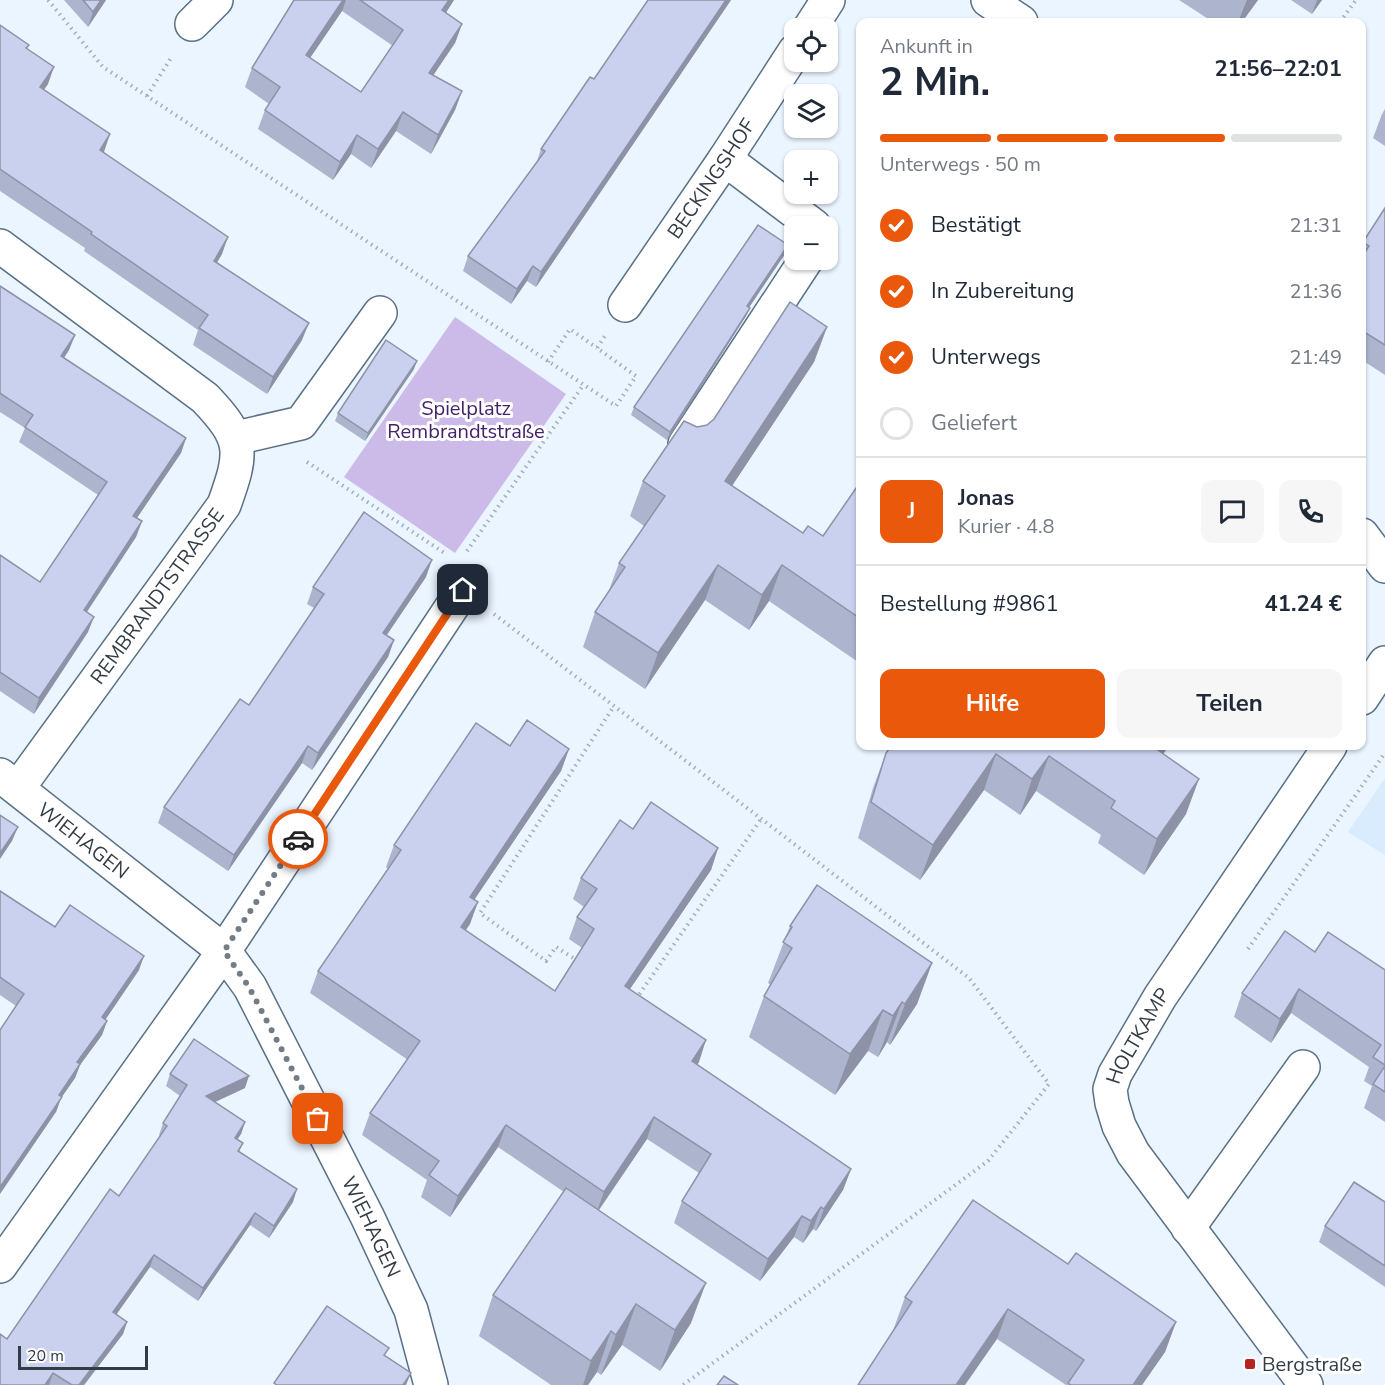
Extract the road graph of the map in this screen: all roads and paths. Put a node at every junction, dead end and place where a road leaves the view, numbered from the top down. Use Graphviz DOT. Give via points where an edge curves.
graph roads {
  1 [pos="48,0"];
  2 [pos="216,0"];
  3 [pos="828,0"];
  4 [pos="988,0"];
  5 [pos="1356,0"];
  6 [pos="816,18"];
  7 [pos="1015,18"];
  8 [pos="1343,18"];
  9 [pos="192,24"];
  10 [pos="784,68"];
  11 [pos="147,96"];
  12 [pos="725,159"];
  13 [pos="801,216"];
  14 [pos="0,246"];
  15 [pos="799,270"];
  16 [pos="625,305"];
  17 [pos="380,313"];
  18 [pos="597,348"];
  19 [pos="548,362"];
  20 [pos="584,384"];
  21 [pos="236,438"];
  22 [pos="685,444"];
  23 [pos="306,462"];
  24 [pos="1366,540"];
  25 [pos="1385,566"];
  26 [pos="461,577"];
  27 [pos="1385,663"];
  28 [pos="1366,692"];
  29 [pos="614,706"];
  30 [pos="1327,750"];
  31 [pos="1385,753"];
  32 [pos="9,782"];
  33 [pos="761,819"];
  34 [pos="1248,949"];
  35 [pos="224,951"];
  36 [pos="586,967"];
  37 [pos="626,993"];
  38 [pos="1304,1067"];
  39 [pos="1188,1228"];
  40 [pos="0,1266"];
  41 [pos="431,1385"];
  42 [pos="683,1385"];
  43 [pos="1306,1385"];
  1 -- 11 [label="path" via="103,67"];
  2 -- 9 [label="street"];
  3 -- 6 [label="street"];
  4 -- 7 [label="street"];
  5 -- 8 [label="path"];
  9 -- 11 [label="path"];
  10 -- 12 [label="street, BECKINGSHOF"];
  11 -- 19 [label="path"];
  12 -- 13 [label="street"];
  12 -- 16 [label="street, BECKINGSHOF"];
  14 -- 21 [label="street" via="205,398 227,421"];
  15 -- 22 [label="street"];
  16 -- 18 [label="path"];
  17 -- 21 [label="street" via="301,423"];
  18 -- 19 [label="path" via="570,330"];
  18 -- 20 [label="path" via="636,376 616,406"];
  19 -- 20 [label="path"];
  20 -- 26 [label="path"];
  21 -- 32 [label="street, REMBRANDTSTRASSE" via="238,467 224,505"];
  23 -- 26 [label="path"];
  24 -- 25 [label="street"];
  26 -- 29 [label="path"];
  26 -- 35 [label="street"];
  27 -- 28 [label="street"];
  29 -- 33 [label="path"];
  29 -- 36 [label="path" via="480,913 546,961 556,947"];
  30 -- 39 [label="street, HOLTKAMP" via="1160,997 1110,1089 1119,1126 1133,1153"];
  31 -- 34 [label="path"];
  32 -- 35 [label="street, WIEHAGEN"];
  33 -- 37 [label="path" via="636,999"];
  33 -- 42 [label="path" via="969,978 1049,1084 987,1161"];
  35 -- 40 [label="street"];
  35 -- 41 [label="street, WIEHAGEN" via="249,987 368,1216 411,1310"];
  38 -- 39 [label="street"];
  39 -- 43 [label="street, HOLTKAMP"];
}
